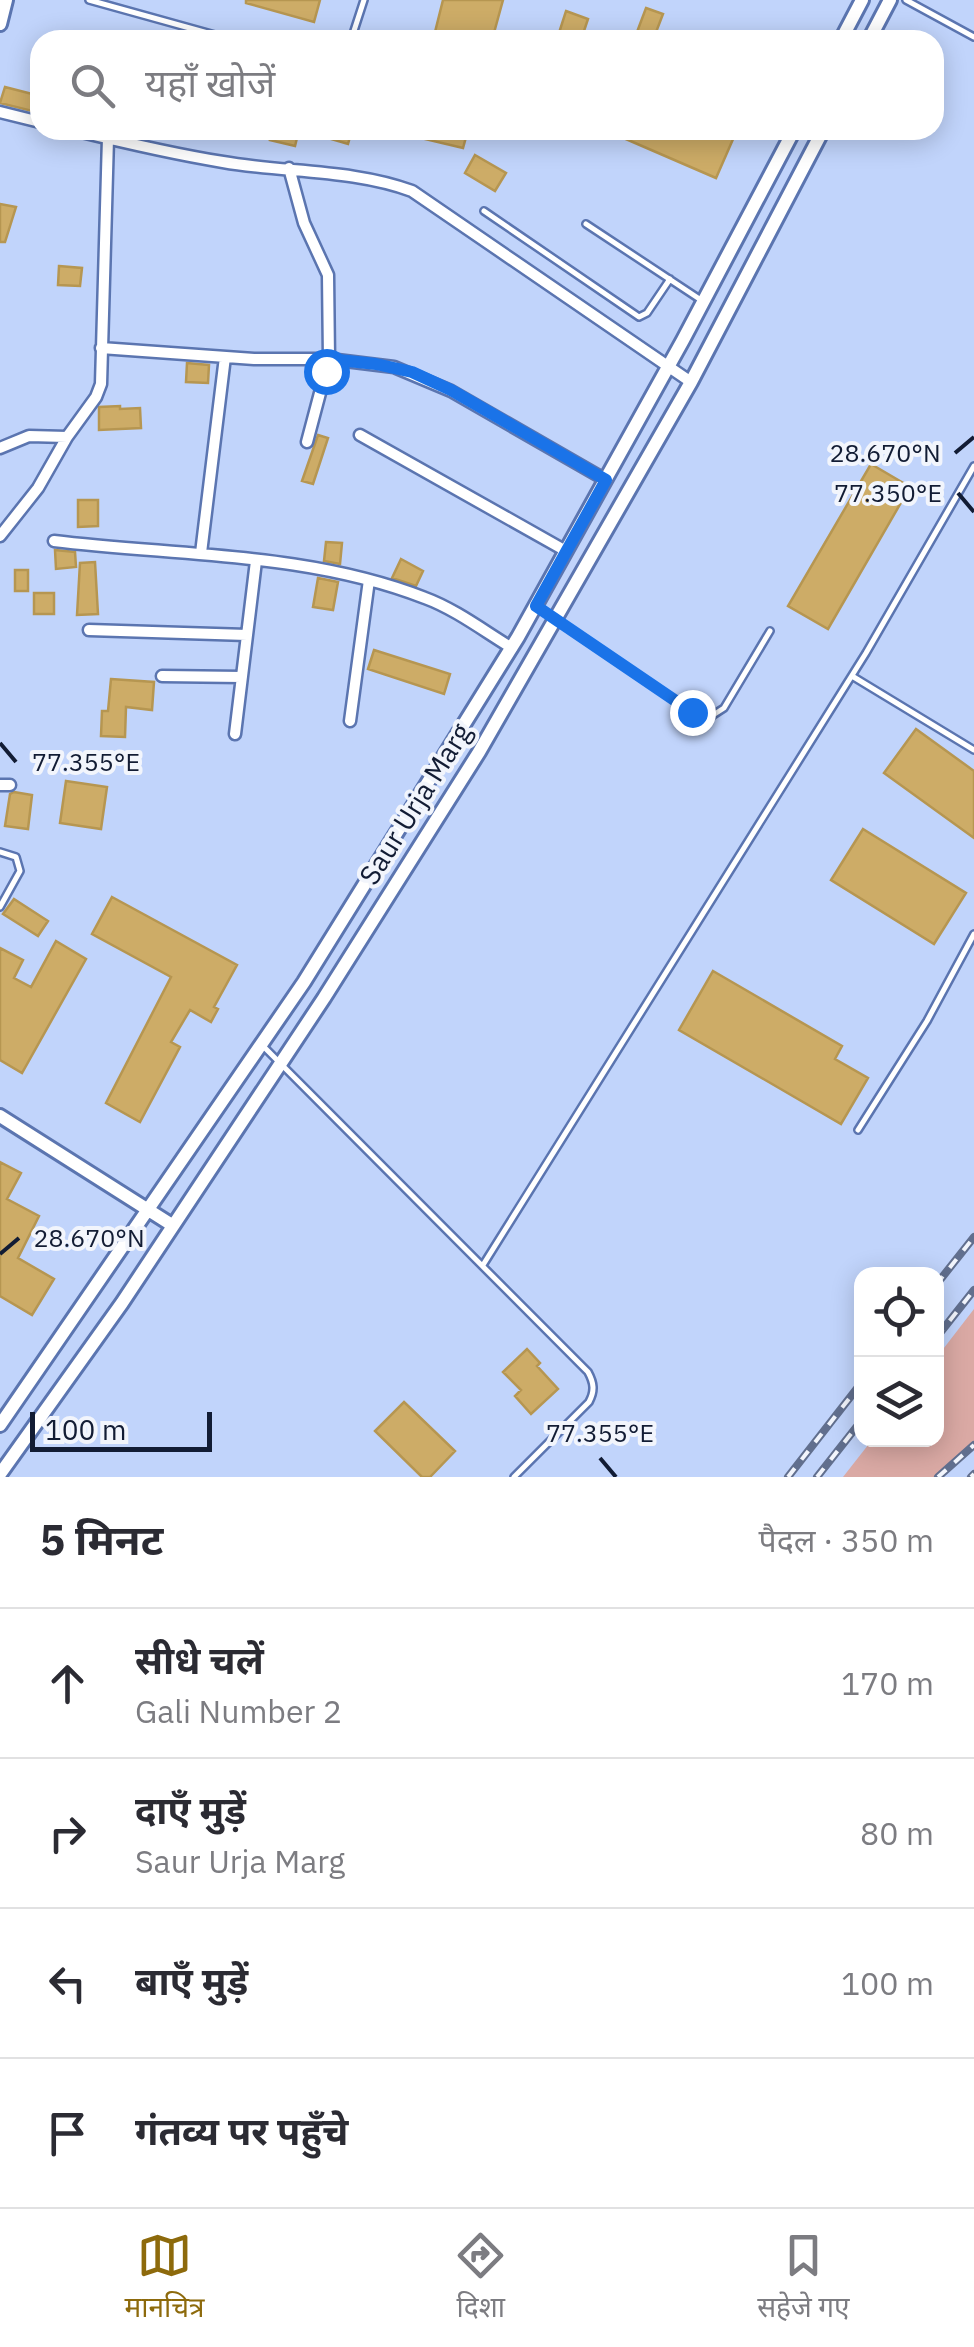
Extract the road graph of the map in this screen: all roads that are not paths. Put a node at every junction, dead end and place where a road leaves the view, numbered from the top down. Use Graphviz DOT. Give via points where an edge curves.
graph roads {
  1 [pos="6,0"];
  2 [pos="89,0"];
  3 [pos="364,0"];
  4 [pos="862,0"];
  5 [pos="890,0"];
  6 [pos="906,0"];
  7 [pos="0,24"];
  8 [pos="197,30"];
  9 [pos="354,30"];
  10 [pos="846,30"];
  11 [pos="874,30"];
  12 [pos="974,37"];
  13 [pos="0,112"];
  14 [pos="30,120"];
  15 [pos="108,140"];
  16 [pos="118,140"];
  17 [pos="789,140"];
  18 [pos="818,140"];
  19 [pos="289,168"];
  20 [pos="484,211"];
  21 [pos="586,224"];
  22 [pos="670,280"];
  23 [pos="703,302"];
  24 [pos="101,348"];
  25 [pos="225,357"];
  26 [pos="329,359"];
  27 [pos="668,366"];
  28 [pos="690,382"];
  29 [pos="360,435"];
  30 [pos="67,437"];
  31 [pos="307,442"];
  32 [pos="0,448"];
  33 [pos="974,466"];
  34 [pos="606,480"];
  35 [pos="0,536"];
  36 [pos="54,542"];
  37 [pos="566,551"];
  38 [pos="201,552"];
  39 [pos="256,561"];
  40 [pos="368,580"];
  41 [pos="536,606"];
  42 [pos="557,619"];
  43 [pos="90,630"];
  44 [pos="770,631"];
  45 [pos="247,635"];
  46 [pos="512,648"];
  47 [pos="162,676"];
  48 [pos="852,676"];
  49 [pos="242,677"];
  50 [pos="350,720"];
  51 [pos="235,734"];
  52 [pos="974,750"];
  53 [pos="429,781"];
  54 [pos="452,794"];
  55 [pos="0,852"];
  56 [pos="0,906"];
  57 [pos="974,934"];
  58 [pos="261,1044"];
  59 [pos="280,1062"];
  60 [pos="0,1116"];
  61 [pos="858,1130"];
  62 [pos="148,1210"];
  63 [pos="172,1225"];
  64 [pos="483,1265"];
  65 [pos="0,1425"];
  66 [pos="0,1474"];
  67 [pos="514,1477"];
  1 -- 7 [label="street"];
  2 -- 8 [label="lane"];
  3 -- 9 [label="lane"];
  4 -- 10 [label="street"];
  5 -- 11 [label="street"];
  6 -- 12 [label="lane"];
  13 -- 14 [label="street"];
  15 -- 24 [label="street"];
  16 -- 19 [label="street"];
  17 -- 23 [label="street, Saur Urja Marg"];
  18 -- 28 [label="street, Saur Urja Marg"];
  19 -- 26 [label="street" via="328,275"];
  19 -- 27 [label="street" via="412,191"];
  20 -- 22 [label="lane" via="633,316 647,314"];
  21 -- 22 [label="lane"];
  22 -- 23 [label="lane"];
  23 -- 27 [label="street, Saur Urja Marg"];
  24 -- 25 [label="street"];
  24 -- 30 [label="street" via="96,398"];
  25 -- 26 [label="street"];
  25 -- 38 [label="street"];
  26 -- 31 [label="street"];
  26 -- 34 [label="street" via="412,372"];
  27 -- 28 [label="street"];
  27 -- 34 [label="street, Saur Urja Marg"];
  28 -- 42 [label="street, Saur Urja Marg"];
  29 -- 37 [label="street"];
  30 -- 32 [label="street" via="30,436"];
  30 -- 35 [label="street"];
  33 -- 48 [label="lane"];
  34 -- 37 [label="street, Saur Urja Marg"];
  36 -- 38 [label="street"];
  37 -- 41 [label="street, Saur Urja Marg"];
  38 -- 39 [label="street"];
  39 -- 40 [label="street"];
  39 -- 45 [label="street"];
  40 -- 46 [label="street" via="428,598"];
  40 -- 50 [label="street"];
  41 -- 42 [label="lane"];
  41 -- 46 [label="street, Saur Urja Marg"];
  42 -- 44 [label="lane" via="692,712 710,717 724,708"];
  42 -- 54 [label="street, Saur Urja Marg"];
  43 -- 45 [label="street"];
  45 -- 49 [label="street"];
  46 -- 53 [label="street, Saur Urja Marg"];
  47 -- 49 [label="street"];
  48 -- 52 [label="lane"];
  48 -- 64 [label="lane"];
  49 -- 51 [label="street"];
  53 -- 54 [label="street"];
  53 -- 58 [label="street, Saur Urja Marg"];
  54 -- 59 [label="street, Saur Urja Marg"];
  55 -- 56 [label="lane" via="16,857 20,871"];
  57 -- 61 [label="lane"];
  58 -- 59 [label="lane"];
  58 -- 62 [label="street, Saur Urja Marg"];
  59 -- 63 [label="street, Saur Urja Marg"];
  59 -- 64 [label="lane"];
  60 -- 62 [label="street"];
  62 -- 63 [label="street"];
  62 -- 65 [label="street, Saur Urja Marg"];
  63 -- 66 [label="street, Saur Urja Marg"];
  64 -- 67 [label="lane" via="593,1382 589,1402"];
}
